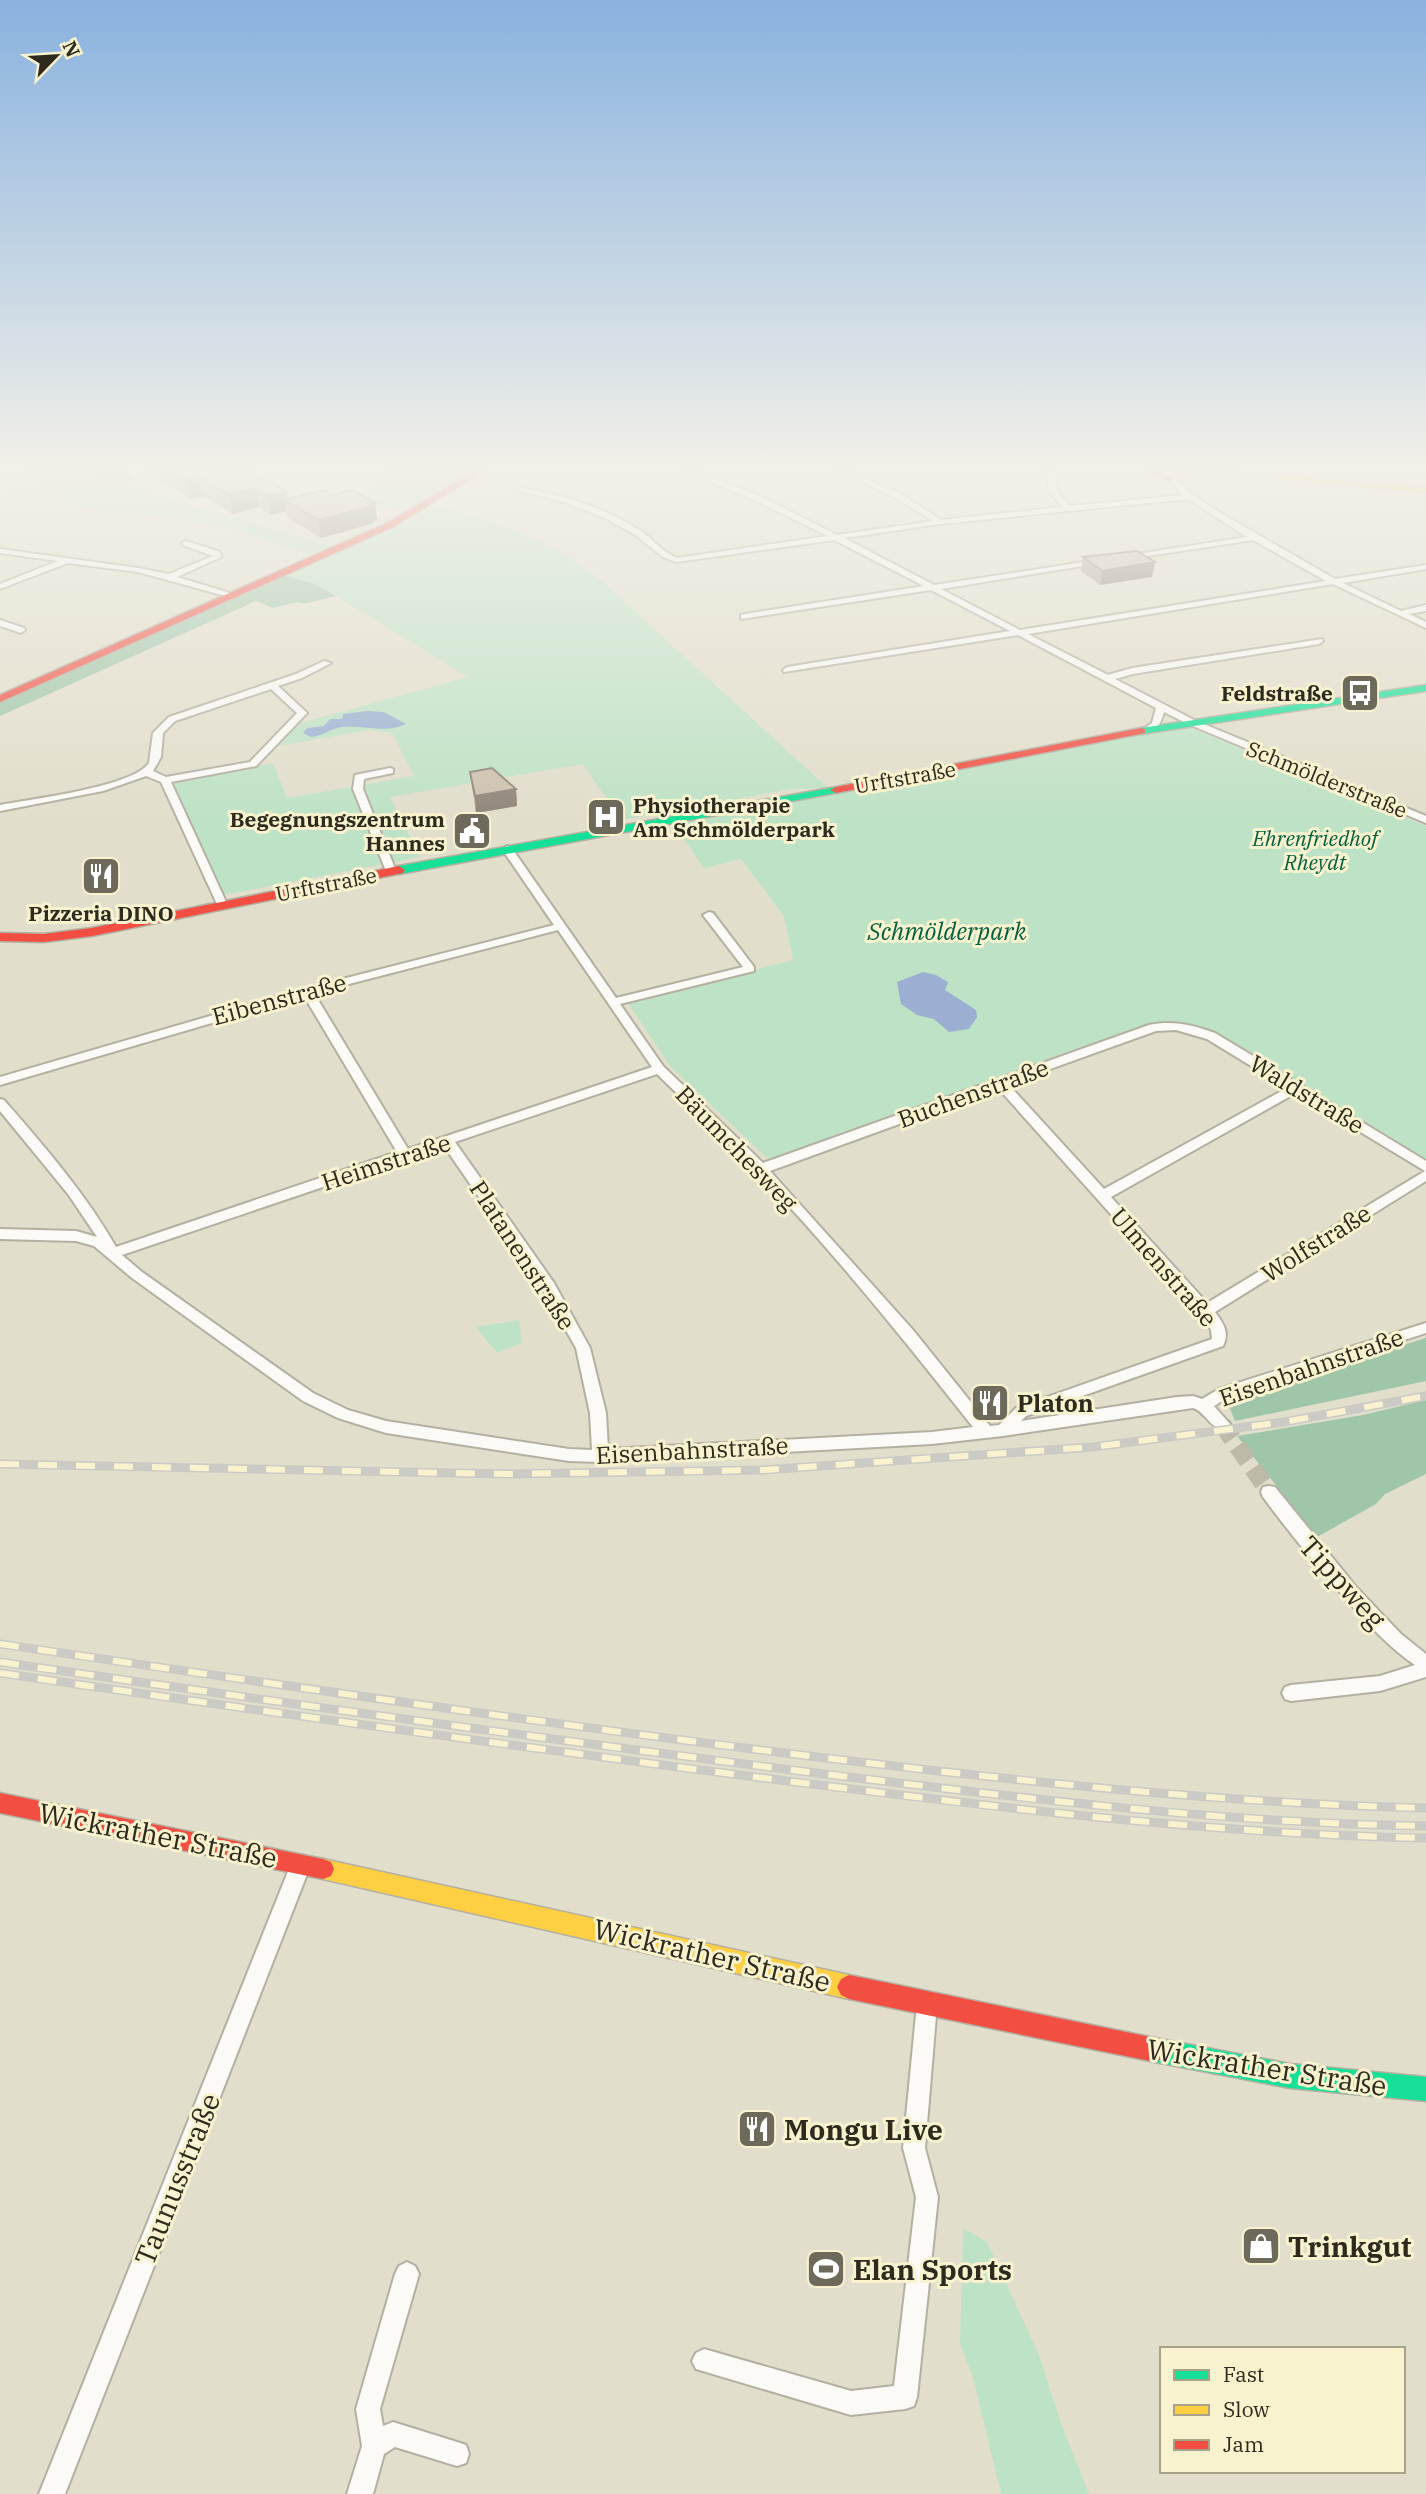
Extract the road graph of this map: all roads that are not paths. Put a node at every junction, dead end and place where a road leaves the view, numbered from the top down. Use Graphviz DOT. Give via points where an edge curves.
graph roads {
  1 [pos="203,587"];
  2 [pos="249,587"];
  3 [pos="929,587"];
  4 [pos="931,587"];
  5 [pos="1306,587"];
  6 [pos="1343,587"];
  7 [pos="230,596"];
  8 [pos="1426,608"];
  9 [pos="1399,613"];
  10 [pos="744,617"];
  11 [pos="0,622"];
  12 [pos="1426,625"];
  13 [pos="22,630"];
  14 [pos="1021,634"];
  15 [pos="1318,641"];
  16 [pos="327,663"];
  17 [pos="787,670"];
  18 [pos="1108,678"];
  19 [pos="272,685"];
  20 [pos="1426,688"];
  21 [pos="0,699"];
  22 [pos="1161,707"];
  23 [pos="1224,717"];
  24 [pos="1191,722"];
  25 [pos="1149,730"];
  26 [pos="1227,737"];
  27 [pos="390,771"];
  28 [pos="146,772"];
  29 [pos="164,780"];
  30 [pos="0,808"];
  31 [pos="1426,820"];
  32 [pos="508,849"];
  33 [pos="391,871"];
  34 [pos="222,904"];
  35 [pos="709,915"];
  36 [pos="137,921"];
  37 [pos="561,926"];
  38 [pos="0,927"];
  39 [pos="0,937"];
  40 [pos="307,991"];
  41 [pos="613,1002"];
  42 [pos="1186,1026"];
  43 [pos="659,1069"];
  44 [pos="0,1081"];
  45 [pos="1000,1083"];
  46 [pos="1297,1087"];
  47 [pos="0,1103"];
  48 [pos="448,1142"];
  49 [pos="406,1156"];
  50 [pos="1426,1167"];
  51 [pos="761,1169"];
  52 [pos="1426,1175"];
  53 [pos="1102,1196"];
  54 [pos="0,1234"];
  55 [pos="112,1253"];
  56 [pos="1206,1311"];
  57 [pos="1426,1328"];
  58 [pos="1204,1405"];
  59 [pos="1222,1424"];
  60 [pos="1003,1430"];
  61 [pos="986,1432"];
  62 [pos="600,1456"];
  63 [pos="1269,1492"];
  64 [pos="1426,1665"];
  65 [pos="1291,1693"];
  66 [pos="0,1803"];
  67 [pos="301,1864"];
  68 [pos="927,2004"];
  69 [pos="1426,2089"];
  70 [pos="407,2274"];
  71 [pos="704,2361"];
  72 [pos="374,2446"];
  73 [pos="457,2454"];
  74 [pos="52,2494"];
  75 [pos="360,2494"];
  1 -- 7 [label="street"];
  2 -- 7 [label="main road"];
  3 -- 10 [label="street"];
  4 -- 14 [label="street, Schmölderstraße"];
  5 -- 14 [label="street"];
  6 -- 9 [label="street"];
  7 -- 21 [label="main road"];
  8 -- 9 [label="street"];
  9 -- 12 [label="street"];
  11 -- 13 [label="street"];
  14 -- 17 [label="street"];
  14 -- 18 [label="street, Schmölderstraße"];
  15 -- 18 [label="street"];
  16 -- 19 [label="street"];
  18 -- 22 [label="street, Schmölderstraße"];
  19 -- 28 [label="street" via="172,719 159,728 156,758"];
  19 -- 29 [label="street" via="302,713 253,764"];
  20 -- 23 [label="main road, Urftstraße"];
  22 -- 24 [label="street, Schmölderstraße"];
  22 -- 25 [label="street"];
  23 -- 24 [label="main road, Urftstraße"];
  23 -- 26 [label="street, Schmölderstraße" via="1218,728"];
  24 -- 25 [label="main road, Urftstraße"];
  24 -- 26 [label="street, Schmölderstraße"];
  25 -- 32 [label="main road, Urftstraße"];
  26 -- 31 [label="street, Schmölderstraße"];
  27 -- 33 [label="street" via="358,777 358,789"];
  28 -- 29 [label="street"];
  28 -- 30 [label="street" via="117,784"];
  29 -- 34 [label="street"];
  32 -- 33 [label="main road, Urftstraße"];
  32 -- 37 [label="street, Bäumchesweg"];
  33 -- 34 [label="main road, Urftstraße"];
  34 -- 36 [label="main road, Urftstraße"];
  35 -- 41 [label="street" via="750,969"];
  36 -- 38 [label="main road, Urftstraße" via="45,930"];
  36 -- 39 [label="main road, Urftstraße" via="68,936"];
  37 -- 40 [label="street, Eibenstraße"];
  37 -- 41 [label="street, Bäumchesweg"];
  40 -- 44 [label="street, Eibenstraße"];
  40 -- 49 [label="street"];
  41 -- 43 [label="street, Bäumchesweg"];
  42 -- 45 [label="street, Buchenstraße" via="1153,1028"];
  42 -- 46 [label="street, Waldstraße"];
  43 -- 48 [label="street, Heimstraße"];
  43 -- 51 [label="street, Bäumchesweg"];
  45 -- 51 [label="street, Buchenstraße"];
  45 -- 53 [label="street, Ulmenstraße"];
  46 -- 50 [label="street, Waldstraße"];
  46 -- 53 [label="street"];
  47 -- 55 [label="street" via="91,1216"];
  48 -- 49 [label="street, Heimstraße"];
  48 -- 62 [label="street, Platanenstraße" via="548,1287 583,1348 598,1413"];
  49 -- 55 [label="street, Heimstraße"];
  51 -- 61 [label="street, Bäumchesweg" via="908,1334"];
  52 -- 56 [label="street, Wolfstraße"];
  53 -- 56 [label="street, Ulmenstraße"];
  54 -- 55 [label="street, Eisenbahnstraße" via="76,1236"];
  55 -- 62 [label="street, Eisenbahnstraße" via="308,1397 343,1414 386,1427"];
  56 -- 60 [label="street, Ulmenstraße" via="1219,1328 1218,1342 1021,1412"];
  57 -- 58 [label="street, Eisenbahnstraße" via="1224,1393"];
  58 -- 59 [label="street"];
  58 -- 60 [label="street, Eisenbahnstraße" via="1177,1403"];
  60 -- 61 [label="street, Eisenbahnstraße"];
  61 -- 62 [label="street, Eisenbahnstraße"];
  63 -- 64 [label="street, Tippweg" via="1372,1616"];
  64 -- 65 [label="street" via="1415,1676 1397,1681"];
  66 -- 67 [label="main road, Wickrather Straße"];
  67 -- 68 [label="main road, Wickrather Straße"];
  67 -- 74 [label="street, Taunusstraße"];
  68 -- 69 [label="main road, Wickrather Straße" via="1290,2076"];
  68 -- 71 [label="street" via="914,2148 927,2197 905,2397 852,2403"];
  70 -- 72 [label="street" via="368,2409"];
  72 -- 73 [label="street" via="393,2434"];
  72 -- 75 [label="street"];
}
